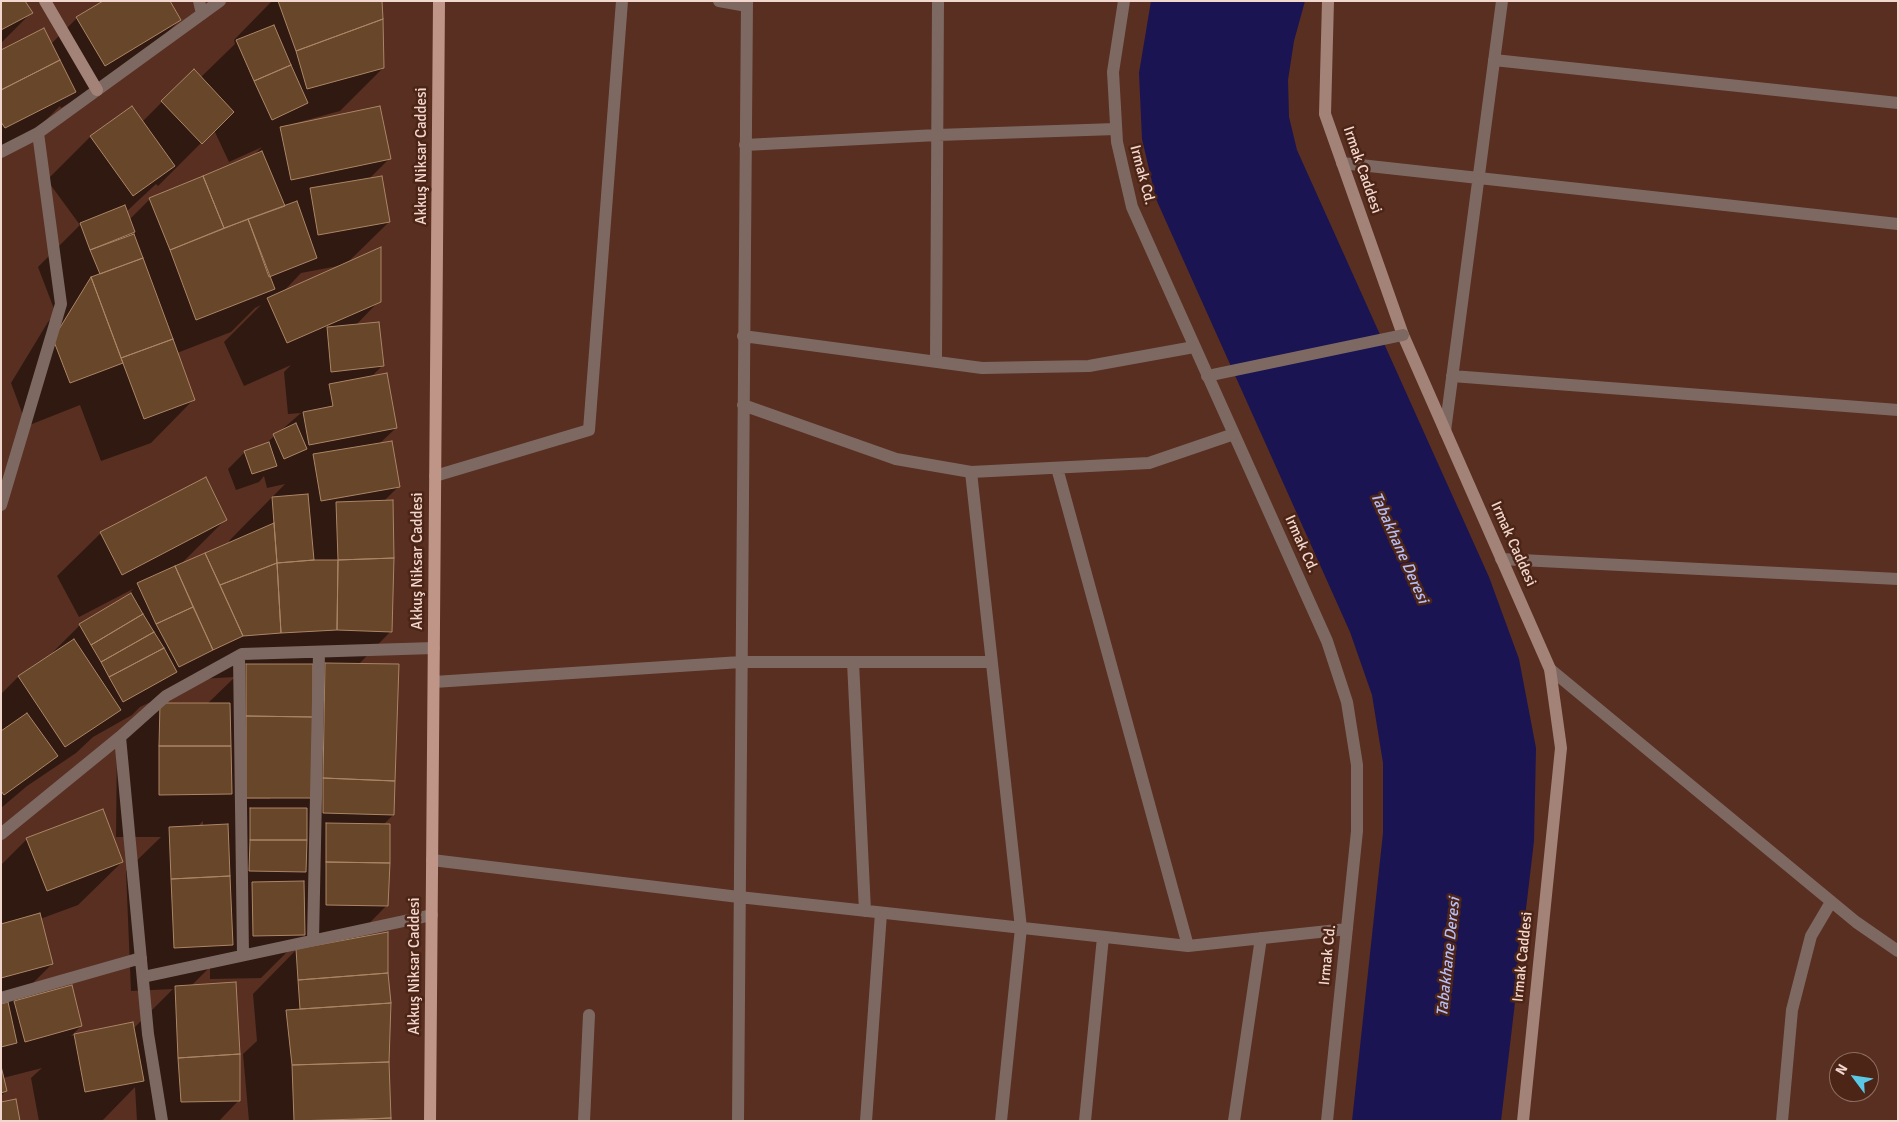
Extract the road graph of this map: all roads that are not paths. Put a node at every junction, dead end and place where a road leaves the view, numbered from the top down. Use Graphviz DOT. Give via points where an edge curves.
graph roads {
  1 [pos="45,1"];
  2 [pos="220,1"];
  3 [pos="439,1"];
  4 [pos="622,1"];
  5 [pos="720,1"];
  6 [pos="938,1"];
  7 [pos="1124,1"];
  8 [pos="1328,1"];
  9 [pos="1502,1"];
  10 [pos="747,4"];
  11 [pos="200,8"];
  12 [pos="1494,60"];
  13 [pos="97,90"];
  14 [pos="1898,103"];
  15 [pos="1116,129"];
  16 [pos="38,133"];
  17 [pos="937,134"];
  18 [pos="745,144"];
  19 [pos="1,152"];
  20 [pos="1342,162"];
  21 [pos="1478,177"];
  22 [pos="1898,224"];
  23 [pos="743,336"];
  24 [pos="1403,336"];
  25 [pos="1194,347"];
  26 [pos="936,361"];
  27 [pos="1207,376"];
  28 [pos="1452,376"];
  29 [pos="743,405"];
  30 [pos="1898,410"];
  31 [pos="1445,431"];
  32 [pos="1234,434"];
  33 [pos="1057,468"];
  34 [pos="971,472"];
  35 [pos="435,476"];
  36 [pos="1,504"];
  37 [pos="1502,559"];
  38 [pos="1898,579"];
  39 [pos="434,648"];
  40 [pos="319,652"];
  41 [pos="239,656"];
  42 [pos="741,662"];
  43 [pos="853,662"];
  44 [pos="991,662"];
  45 [pos="1550,669"];
  46 [pos="434,682"];
  47 [pos="120,737"];
  48 [pos="1,834"];
  49 [pos="432,860"];
  50 [pos="739,897"];
  51 [pos="1831,902"];
  52 [pos="865,911"];
  53 [pos="881,913"];
  54 [pos="432,915"];
  55 [pos="1021,928"];
  56 [pos="1347,929"];
  57 [pos="1104,937"];
  58 [pos="1261,938"];
  59 [pos="313,940"];
  60 [pos="1188,946"];
  61 [pos="1898,952"];
  62 [pos="243,955"];
  63 [pos="141,958"];
  64 [pos="143,977"];
  65 [pos="1,998"];
  66 [pos="589,1015"];
  67 [pos="162,1121"];
  68 [pos="430,1121"];
  69 [pos="584,1121"];
  70 [pos="738,1121"];
  71 [pos="866,1121"];
  72 [pos="1001,1121"];
  73 [pos="1085,1121"];
  74 [pos="1234,1121"];
  75 [pos="1327,1121"];
  76 [pos="1523,1121"];
  77 [pos="1782,1121"];
  1 -- 13 [label="street"];
  2 -- 11 [label="street"];
  3 -- 35 [label="main road, Akkuş Niksar Caddesi"];
  4 -- 35 [label="street" via="589,430"];
  5 -- 10 [label="street"];
  6 -- 17 [label="street"];
  7 -- 15 [label="street, Irmak Cd." via="1113,72"];
  8 -- 20 [label="street, Irmak Caddesi" via="1325,114"];
  9 -- 12 [label="street"];
  10 -- 18 [label="street"];
  11 -- 13 [label="street"];
  12 -- 14 [label="street"];
  12 -- 21 [label="street"];
  13 -- 16 [label="street"];
  15 -- 17 [label="street"];
  15 -- 25 [label="street, Irmak Cd." via="1116,142 1132,207"];
  16 -- 19 [label="street"];
  16 -- 36 [label="street" via="61,304"];
  17 -- 18 [label="street"];
  17 -- 26 [label="street"];
  18 -- 23 [label="street"];
  20 -- 21 [label="street"];
  20 -- 24 [label="street, Irmak Caddesi"];
  21 -- 22 [label="street"];
  21 -- 28 [label="street"];
  23 -- 26 [label="street"];
  23 -- 29 [label="street"];
  24 -- 27 [label="street, bridge"];
  24 -- 31 [label="street, Irmak Caddesi"];
  25 -- 26 [label="street" via="1089,366 982,368"];
  25 -- 32 [label="street, Irmak Cd."];
  28 -- 30 [label="street"];
  28 -- 31 [label="street"];
  29 -- 34 [label="street" via="896,458"];
  29 -- 42 [label="street"];
  31 -- 37 [label="street, Irmak Caddesi"];
  32 -- 33 [label="street" via="1149,463"];
  32 -- 56 [label="street, Irmak Cd." via="1327,642 1347,702 1358,765 1357,831"];
  33 -- 34 [label="street"];
  33 -- 60 [label="street"];
  34 -- 44 [label="street"];
  35 -- 39 [label="main road, Akkuş Niksar Caddesi"];
  37 -- 38 [label="street"];
  37 -- 45 [label="street, Irmak Caddesi"];
  39 -- 40 [label="street"];
  39 -- 46 [label="main road, Akkuş Niksar Caddesi"];
  40 -- 41 [label="street"];
  40 -- 59 [label="street"];
  41 -- 47 [label="street" via="166,696"];
  41 -- 62 [label="street"];
  42 -- 43 [label="street"];
  42 -- 46 [label="street"];
  42 -- 50 [label="street"];
  43 -- 44 [label="street"];
  43 -- 52 [label="street"];
  44 -- 55 [label="street"];
  45 -- 51 [label="street"];
  45 -- 76 [label="street, Irmak Caddesi" via="1561,748"];
  46 -- 49 [label="main road, Akkuş Niksar Caddesi"];
  47 -- 48 [label="street"];
  47 -- 63 [label="street"];
  49 -- 50 [label="street"];
  49 -- 54 [label="main road, Akkuş Niksar Caddesi"];
  50 -- 52 [label="street"];
  50 -- 70 [label="street"];
  51 -- 61 [label="street"];
  51 -- 77 [label="street" via="1811,936 1792,1010"];
  52 -- 53 [label="street"];
  53 -- 55 [label="street"];
  53 -- 71 [label="street"];
  54 -- 59 [label="street"];
  54 -- 68 [label="main road, Akkuş Niksar Caddesi"];
  55 -- 57 [label="street"];
  55 -- 72 [label="street"];
  56 -- 58 [label="street"];
  56 -- 75 [label="street, Irmak Cd."];
  57 -- 60 [label="street"];
  57 -- 73 [label="street"];
  58 -- 60 [label="street"];
  58 -- 74 [label="street"];
  59 -- 62 [label="street"];
  62 -- 64 [label="street"];
  63 -- 64 [label="street"];
  63 -- 65 [label="street"];
  64 -- 67 [label="street"];
  66 -- 69 [label="street"];
}
